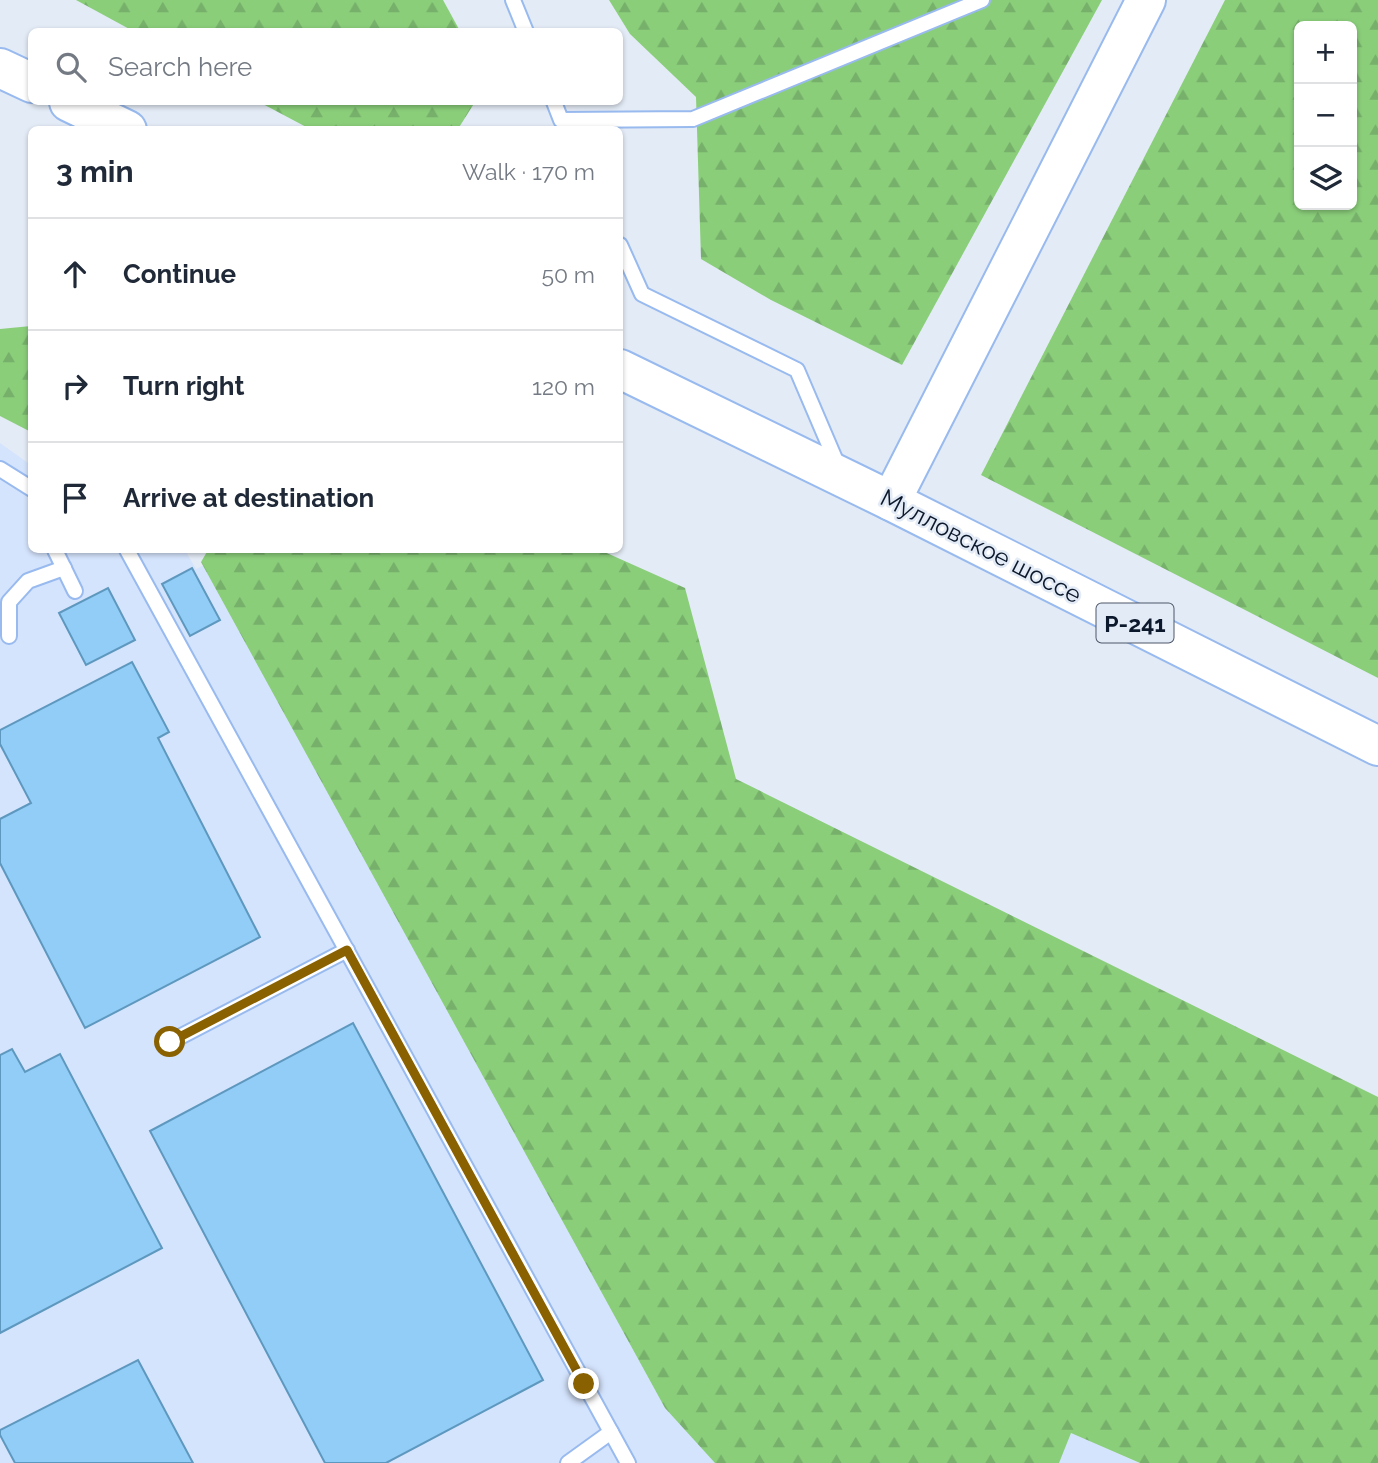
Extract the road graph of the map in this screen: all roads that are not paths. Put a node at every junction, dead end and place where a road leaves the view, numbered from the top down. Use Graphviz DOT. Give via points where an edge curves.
graph roads {
  1 [pos="513,0"];
  2 [pos="982,0"];
  3 [pos="1146,0"];
  4 [pos="524,28"];
  5 [pos="0,68"];
  6 [pos="28,81"];
  7 [pos="75,105"];
  8 [pos="555,105"];
  9 [pos="564,125"];
  10 [pos="119,126"];
  11 [pos="623,252"];
  12 [pos="623,370"];
  13 [pos="0,469"];
  14 [pos="842,477"];
  15 [pos="27,486"];
  16 [pos="891,501"];
  17 [pos="56,553"];
  18 [pos="129,553"];
  19 [pos="64,568"];
  20 [pos="75,591"];
  21 [pos="9,636"];
  22 [pos="1378,746"];
  23 [pos="347,950"];
  24 [pos="170,1042"];
  25 [pos="611,1432"];
  26 [pos="568,1463"];
  27 [pos="628,1463"];
  1 -- 4 [label="lane"];
  2 -- 9 [label="lane" via="692,119"];
  3 -- 16 [label="main road"];
  5 -- 6 [label="main road"];
  7 -- 10 [label="main road"];
  8 -- 9 [label="lane"];
  11 -- 14 [label="lane" via="642,294 797,370"];
  12 -- 14 [label="main road, Мулловское шоссе / Р-241"];
  13 -- 15 [label="lane"];
  14 -- 16 [label="main road, Мулловское шоссе / Р-241"];
  16 -- 22 [label="main road, Мулловское шоссе / Р-241"];
  17 -- 19 [label="lane"];
  18 -- 23 [label="lane"];
  19 -- 20 [label="lane"];
  19 -- 21 [label="lane" via="28,581 9,602"];
  23 -- 24 [label="lane"];
  23 -- 25 [label="lane"];
  25 -- 26 [label="lane"];
  25 -- 27 [label="lane"];
}
